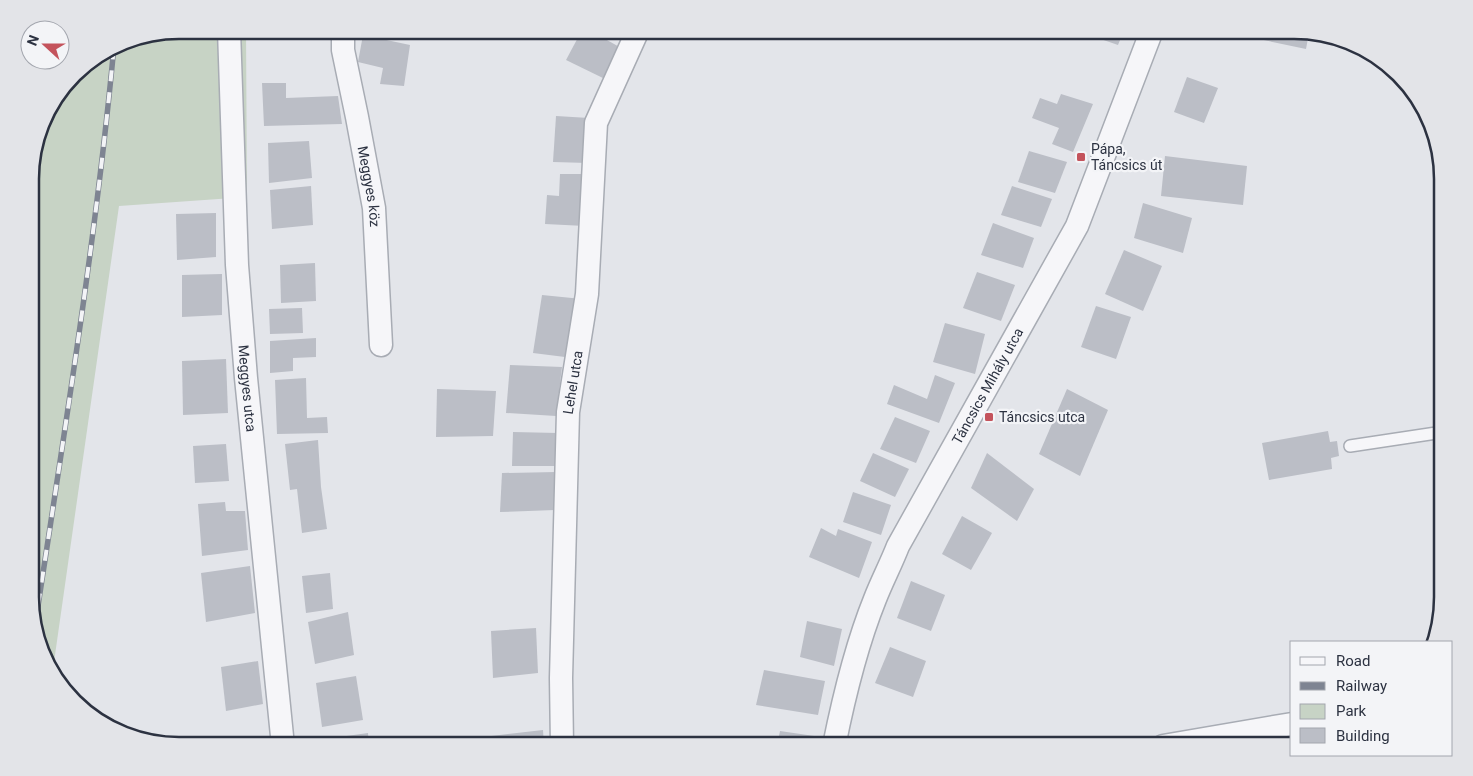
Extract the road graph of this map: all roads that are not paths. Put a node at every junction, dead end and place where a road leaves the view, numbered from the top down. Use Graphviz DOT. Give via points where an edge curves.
graph roads {
  1 [pos="229,39"];
  2 [pos="343,39"];
  3 [pos="635,39"];
  4 [pos="1149,39"];
  5 [pos="381,345"];
  6 [pos="1434,433"];
  7 [pos="1350,446"];
  8 [pos="1290,724"];
  9 [pos="282,737"];
  10 [pos="562,737"];
  11 [pos="836,737"];
  12 [pos="1216,737"];
  1 -- 9 [label="street, Meggyes utca" via="237,265"];
  2 -- 5 [label="street, Meggyes köz" via="374,208"];
  3 -- 10 [label="street, Lehel utca" via="596,123 587,294 568,412"];
  4 -- 11 [label="street, Táncsics Mihály utca" via="1077,226 898,546 875,599 852,668"];
  6 -- 7 [label="lane"];
  8 -- 12 [label="street"];
}
